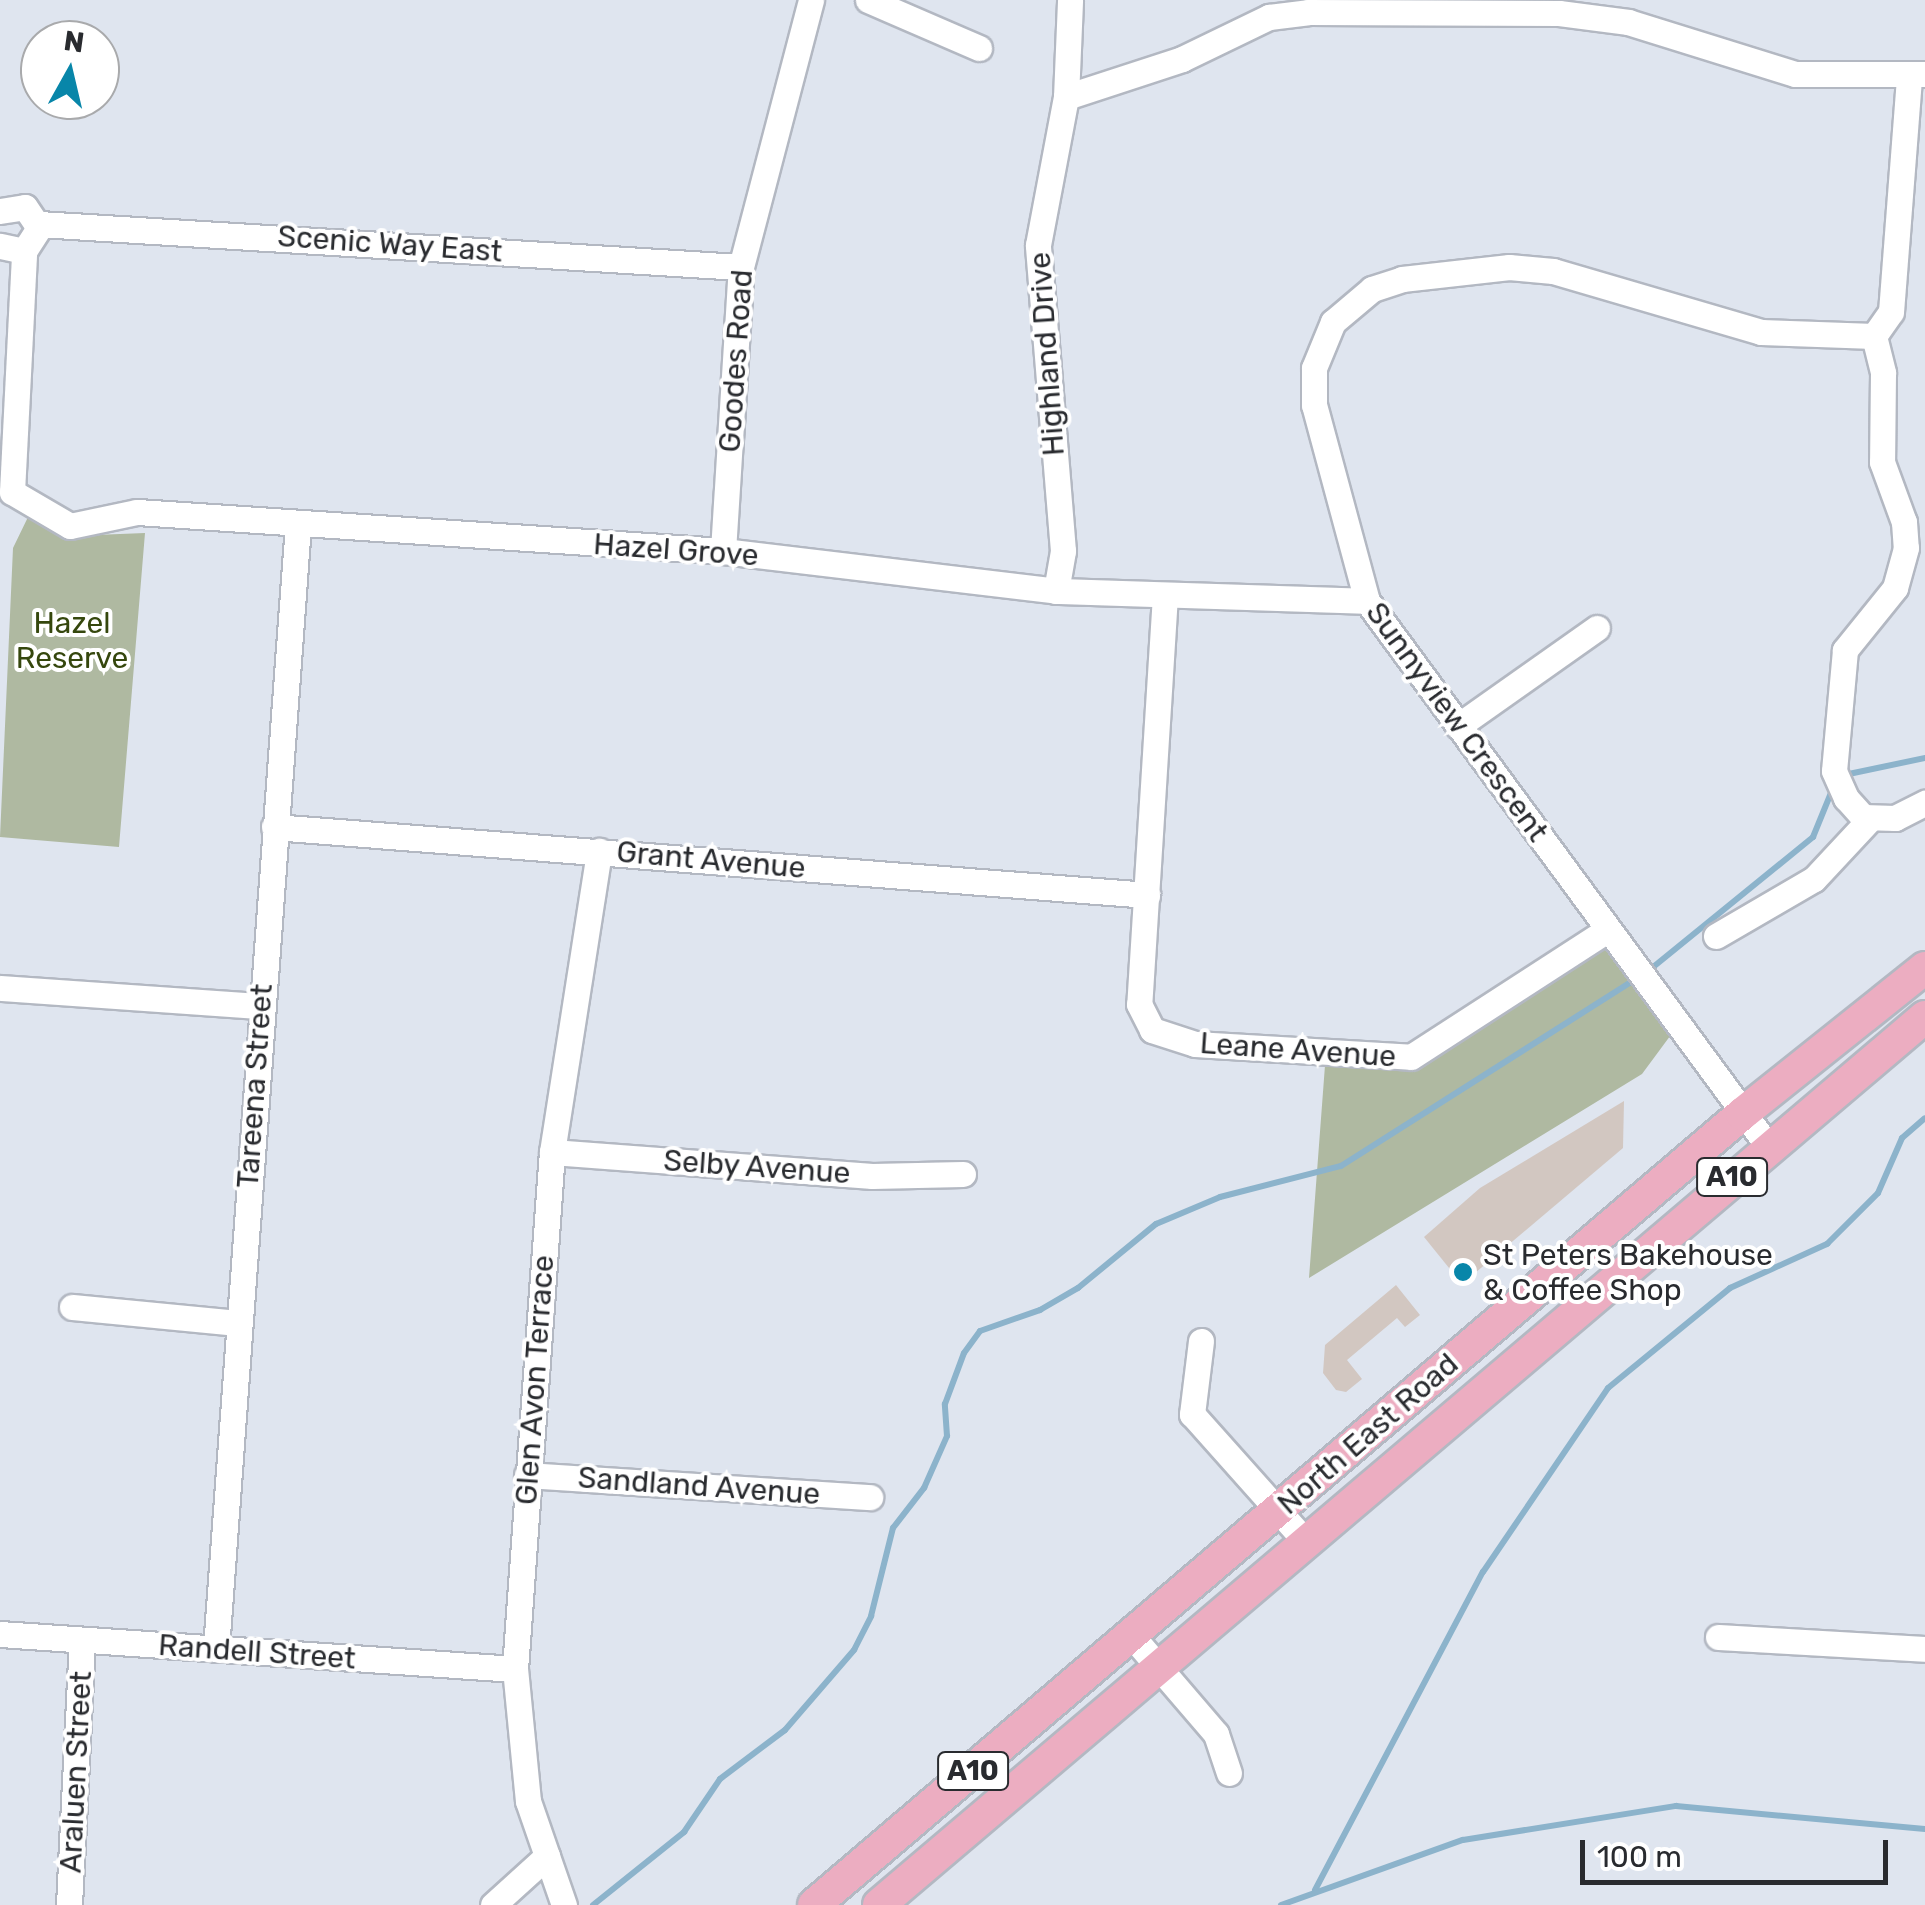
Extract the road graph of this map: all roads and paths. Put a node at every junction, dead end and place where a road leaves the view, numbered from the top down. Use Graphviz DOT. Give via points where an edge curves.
graph roads {
  1 [pos="811,0"];
  2 [pos="868,0"];
  3 [pos="1070,0"];
  4 [pos="978,48"];
  5 [pos="1917,75"];
  6 [pos="1066,96"];
  7 [pos="1,206"];
  8 [pos="39,224"];
  9 [pos="12,248"];
  10 [pos="741,267"];
  11 [pos="1874,336"];
  12 [pos="6,498"];
  13 [pos="298,524"];
  14 [pos="723,551"];
  15 [pos="1056,591"];
  16 [pos="1165,596"];
  17 [pos="1367,601"];
  18 [pos="1598,628"];
  19 [pos="1458,726"];
  20 [pos="1925,803"];
  21 [pos="1870,819"];
  22 [pos="274,827"];
  23 [pos="599,851"];
  24 [pos="1147,895"];
  25 [pos="1607,930"];
  26 [pos="1716,936"];
  27 [pos="1925,968"];
  28 [pos="0,988"];
  29 [pos="260,1006"];
  30 [pos="1925,1017"];
  31 [pos="1742,1114"];
  32 [pos="1768,1146"];
  33 [pos="552,1152"];
  34 [pos="964,1174"];
  35 [pos="72,1308"];
  36 [pos="238,1323"];
  37 [pos="1201,1341"];
  38 [pos="527,1475"];
  39 [pos="870,1497"];
  40 [pos="1277,1512"];
  41 [pos="1306,1542"];
  42 [pos="0,1634"];
  43 [pos="1132,1636"];
  44 [pos="1718,1636"];
  45 [pos="82,1640"];
  46 [pos="216,1649"];
  47 [pos="1925,1649"];
  48 [pos="1160,1664"];
  49 [pos="515,1669"];
  50 [pos="1229,1773"];
  51 [pos="548,1856"];
  52 [pos="69,1905"];
  53 [pos="492,1905"];
  54 [pos="564,1905"];
  55 [pos="814,1905"];
  56 [pos="880,1905"];
  1 -- 10 [label="street, Goodes Road"];
  2 -- 4 [label="street"];
  3 -- 6 [label="street, Highland Drive"];
  5 -- 6 [label="street" via="1795,74 1628,22 1559,14 1308,12 1269,18 1182,59"];
  5 -- 11 [label="street" via="1891,312"];
  6 -- 15 [label="street, Highland Drive" via="1038,245 1063,551"];
  7 -- 8 [label="street" via="25,206"];
  8 -- 9 [label="street" via="34,244"];
  8 -- 10 [label="street, Scenic Way East"];
  9 -- 12 [label="street"];
  10 -- 14 [label="street, Goodes Road"];
  11 -- 17 [label="street, Sunnyview Crescent" via="1761,332 1524,267 1432,274 1372,289 1329,329 1312,383"];
  11 -- 21 [label="street" via="1883,373 1882,462 1904,522 1906,548 1890,596 1845,650 1837,782"];
  12 -- 13 [label="street, Hazel Grove" via="70,526 137,512"];
  13 -- 14 [label="street, Hazel Grove"];
  13 -- 22 [label="street, Tareena Street"];
  14 -- 15 [label="street, Hazel Grove"];
  15 -- 16 [label="street, Hazel Grove"];
  16 -- 17 [label="street, Hazel Grove"];
  16 -- 24 [label="street, Leane Avenue"];
  17 -- 19 [label="street, Sunnyview Crescent"];
  18 -- 19 [label="street"];
  19 -- 25 [label="street, Sunnyview Crescent"];
  20 -- 21 [label="street" via="1895,818"];
  21 -- 26 [label="street" via="1814,879"];
  22 -- 23 [label="street, Grant Avenue"];
  22 -- 29 [label="street, Tareena Street"];
  23 -- 24 [label="street, Grant Avenue"];
  23 -- 33 [label="street, Glen Avon Terrace"];
  24 -- 25 [label="street, Leane Avenue" via="1140,1004 1152,1030 1195,1044 1410,1057"];
  25 -- 31 [label="street, Sunnyview Crescent"];
  27 -- 31 [label="main road, North East Road / A10"];
  28 -- 29 [label="street"];
  29 -- 36 [label="street, Tareena Street"];
  30 -- 32 [label="main road, North East Road / A10"];
  31 -- 32 [label="street, Sunnyview Crescent"];
  31 -- 40 [label="main road, North East Road / A10"];
  32 -- 41 [label="main road, North East Road / A10"];
  33 -- 34 [label="street, Selby Avenue" via="872,1176"];
  33 -- 38 [label="street, Glen Avon Terrace"];
  35 -- 36 [label="street"];
  36 -- 46 [label="street, Tareena Street"];
  37 -- 40 [label="street" via="1192,1414"];
  38 -- 39 [label="street, Sandland Avenue"];
  38 -- 49 [label="street, Glen Avon Terrace"];
  40 -- 41 [label="street"];
  40 -- 43 [label="main road, North East Road / A10"];
  41 -- 48 [label="main road, North East Road / A10"];
  42 -- 45 [label="street, Randell Street"];
  43 -- 48 [label="street"];
  43 -- 55 [label="main road, North East Road / A10"];
  44 -- 47 [label="street"];
  45 -- 46 [label="street, Randell Street"];
  45 -- 52 [label="street, Araluen Street"];
  46 -- 49 [label="street, Randell Street"];
  48 -- 50 [label="street" via="1216,1734"];
  48 -- 56 [label="main road, North East Road / A10"];
  49 -- 51 [label="street, Glen Avon Terrace" via="528,1800"];
  51 -- 53 [label="street"];
  51 -- 54 [label="street, Glen Avon Terrace"];
}
